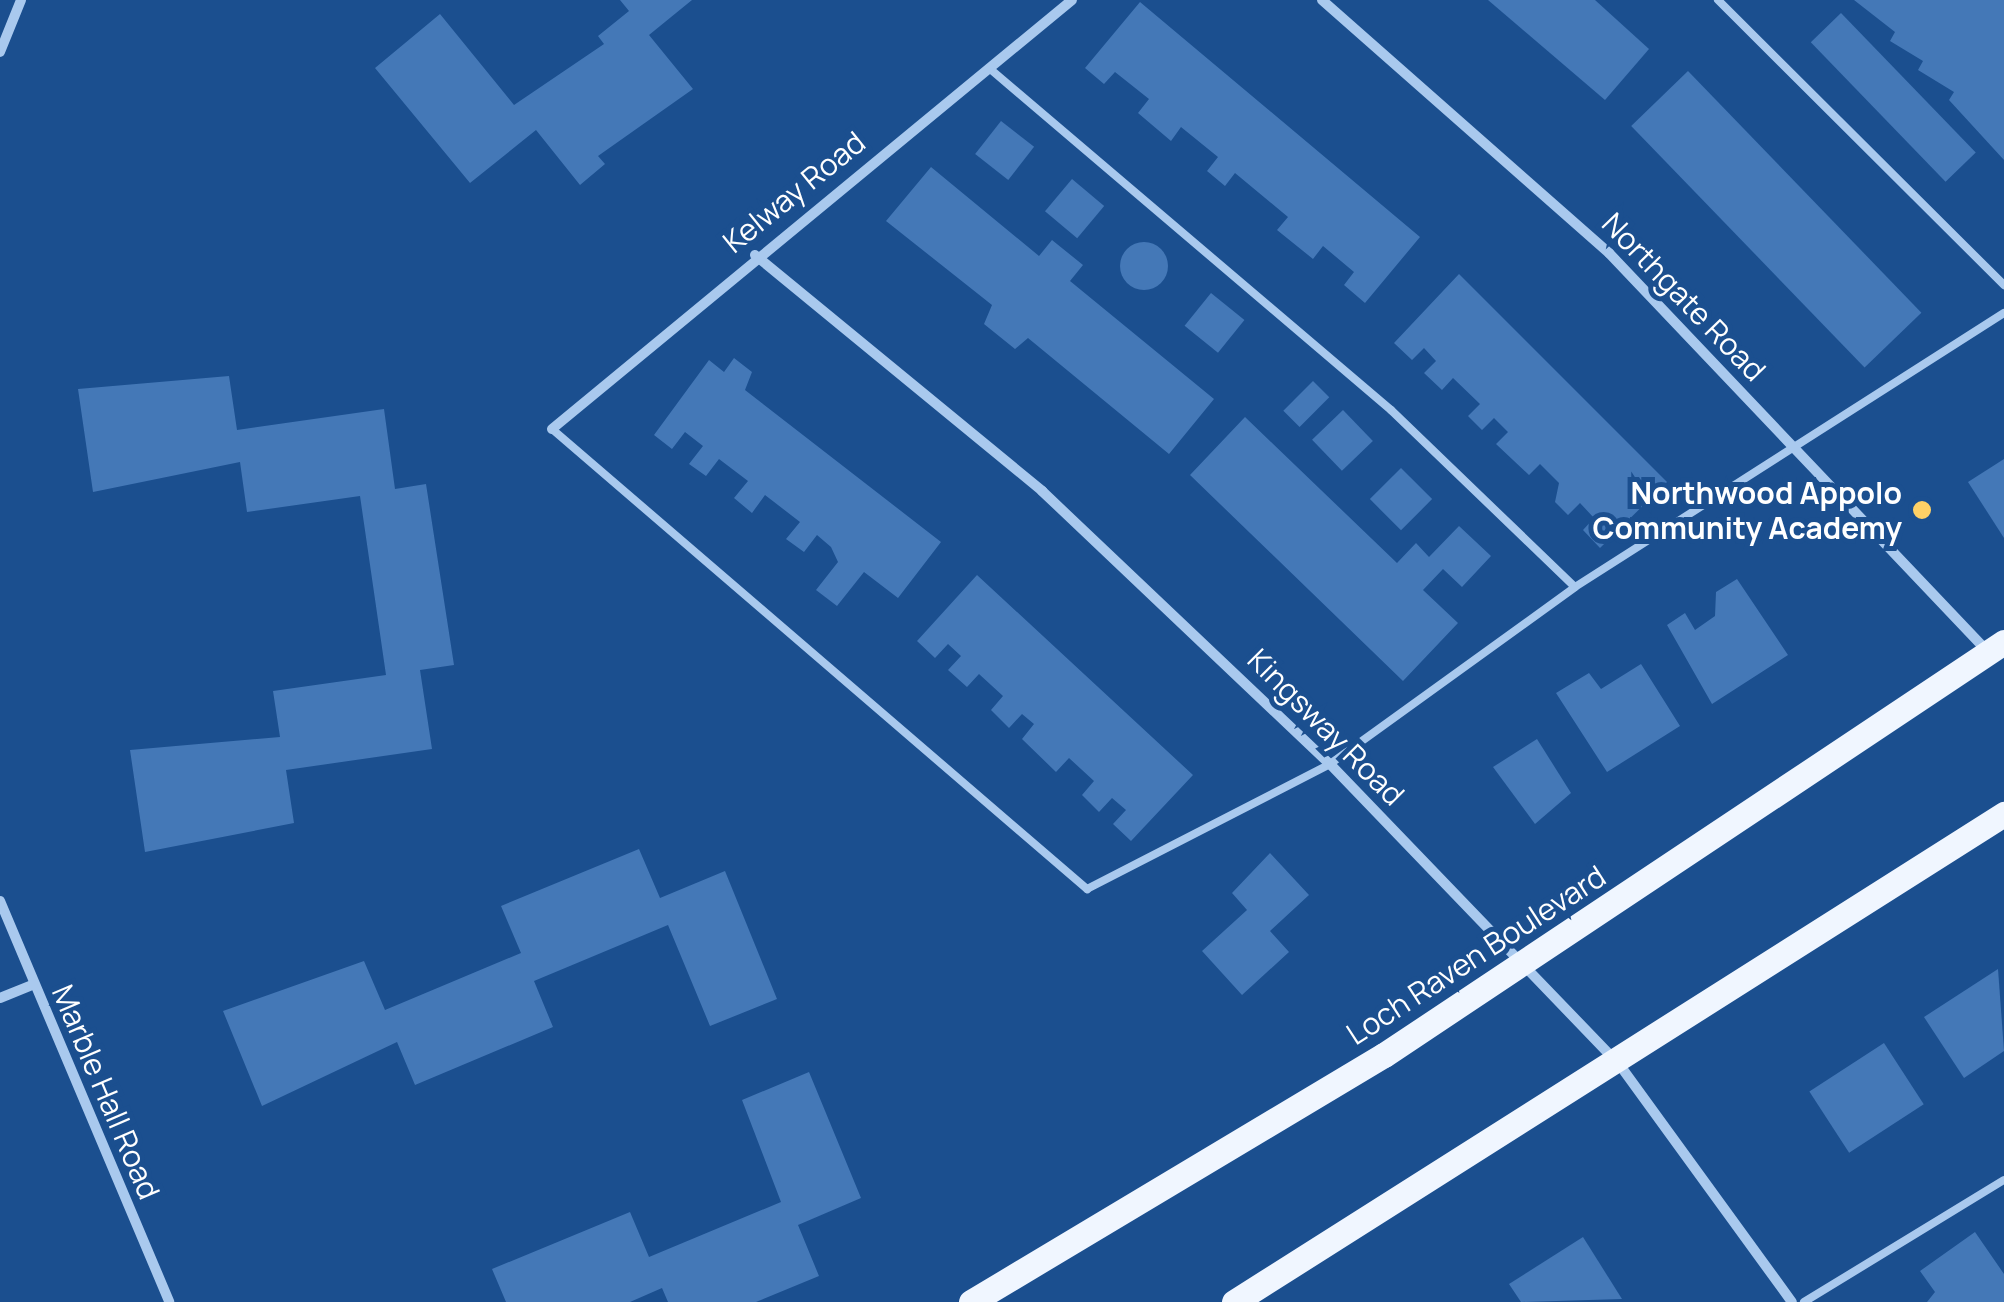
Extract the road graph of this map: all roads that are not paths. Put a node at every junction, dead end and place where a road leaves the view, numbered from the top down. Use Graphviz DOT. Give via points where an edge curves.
graph roads {
  1 [pos="21,0"];
  2 [pos="1072,0"];
  3 [pos="1322,0"];
  4 [pos="1718,0"];
  5 [pos="0,52"];
  6 [pos="989,68"];
  7 [pos="755,255"];
  8 [pos="2004,284"];
  9 [pos="2004,313"];
  10 [pos="552,429"];
  11 [pos="1798,450"];
  12 [pos="1575,587"];
  13 [pos="1996,647"];
  14 [pos="1330,764"];
  15 [pos="2004,814"];
  16 [pos="0,900"];
  17 [pos="1527,964"];
  18 [pos="33,985"];
  19 [pos="0,998"];
  20 [pos="1619,1064"];
  21 [pos="2004,1180"];
  22 [pos="169,1302"];
  23 [pos="971,1302"];
  24 [pos="1234,1302"];
  25 [pos="1792,1302"];
  26 [pos="1804,1302"];
  1 -- 5 [label="street"];
  2 -- 6 [label="street, Kelway Road"];
  3 -- 11 [label="street, Northgate Road" via="1513,160"];
  4 -- 8 [label="lane"];
  6 -- 7 [label="street, Kelway Road"];
  6 -- 12 [label="lane" via="1391,410"];
  7 -- 10 [label="street, Kelway Road"];
  7 -- 14 [label="street, Kingsway Road" via="1042,490"];
  9 -- 11 [label="lane"];
  10 -- 14 [label="lane" via="1086,889"];
  11 -- 12 [label="lane"];
  11 -- 13 [label="street, Northgate Road"];
  12 -- 14 [label="lane"];
  13 -- 17 [label="main road, Loch Raven Boulevard"];
  14 -- 17 [label="street, Kingsway Road"];
  15 -- 20 [label="main road"];
  16 -- 18 [label="street, Marble Hall Road"];
  17 -- 20 [label="street, Kingsway Road"];
  17 -- 23 [label="main road, Loch Raven Boulevard" via="1171,1190"];
  18 -- 19 [label="street"];
  18 -- 22 [label="street, Marble Hall Road"];
  20 -- 24 [label="main road"];
  20 -- 25 [label="street, Kingsway Road"];
  21 -- 26 [label="lane"];
}
